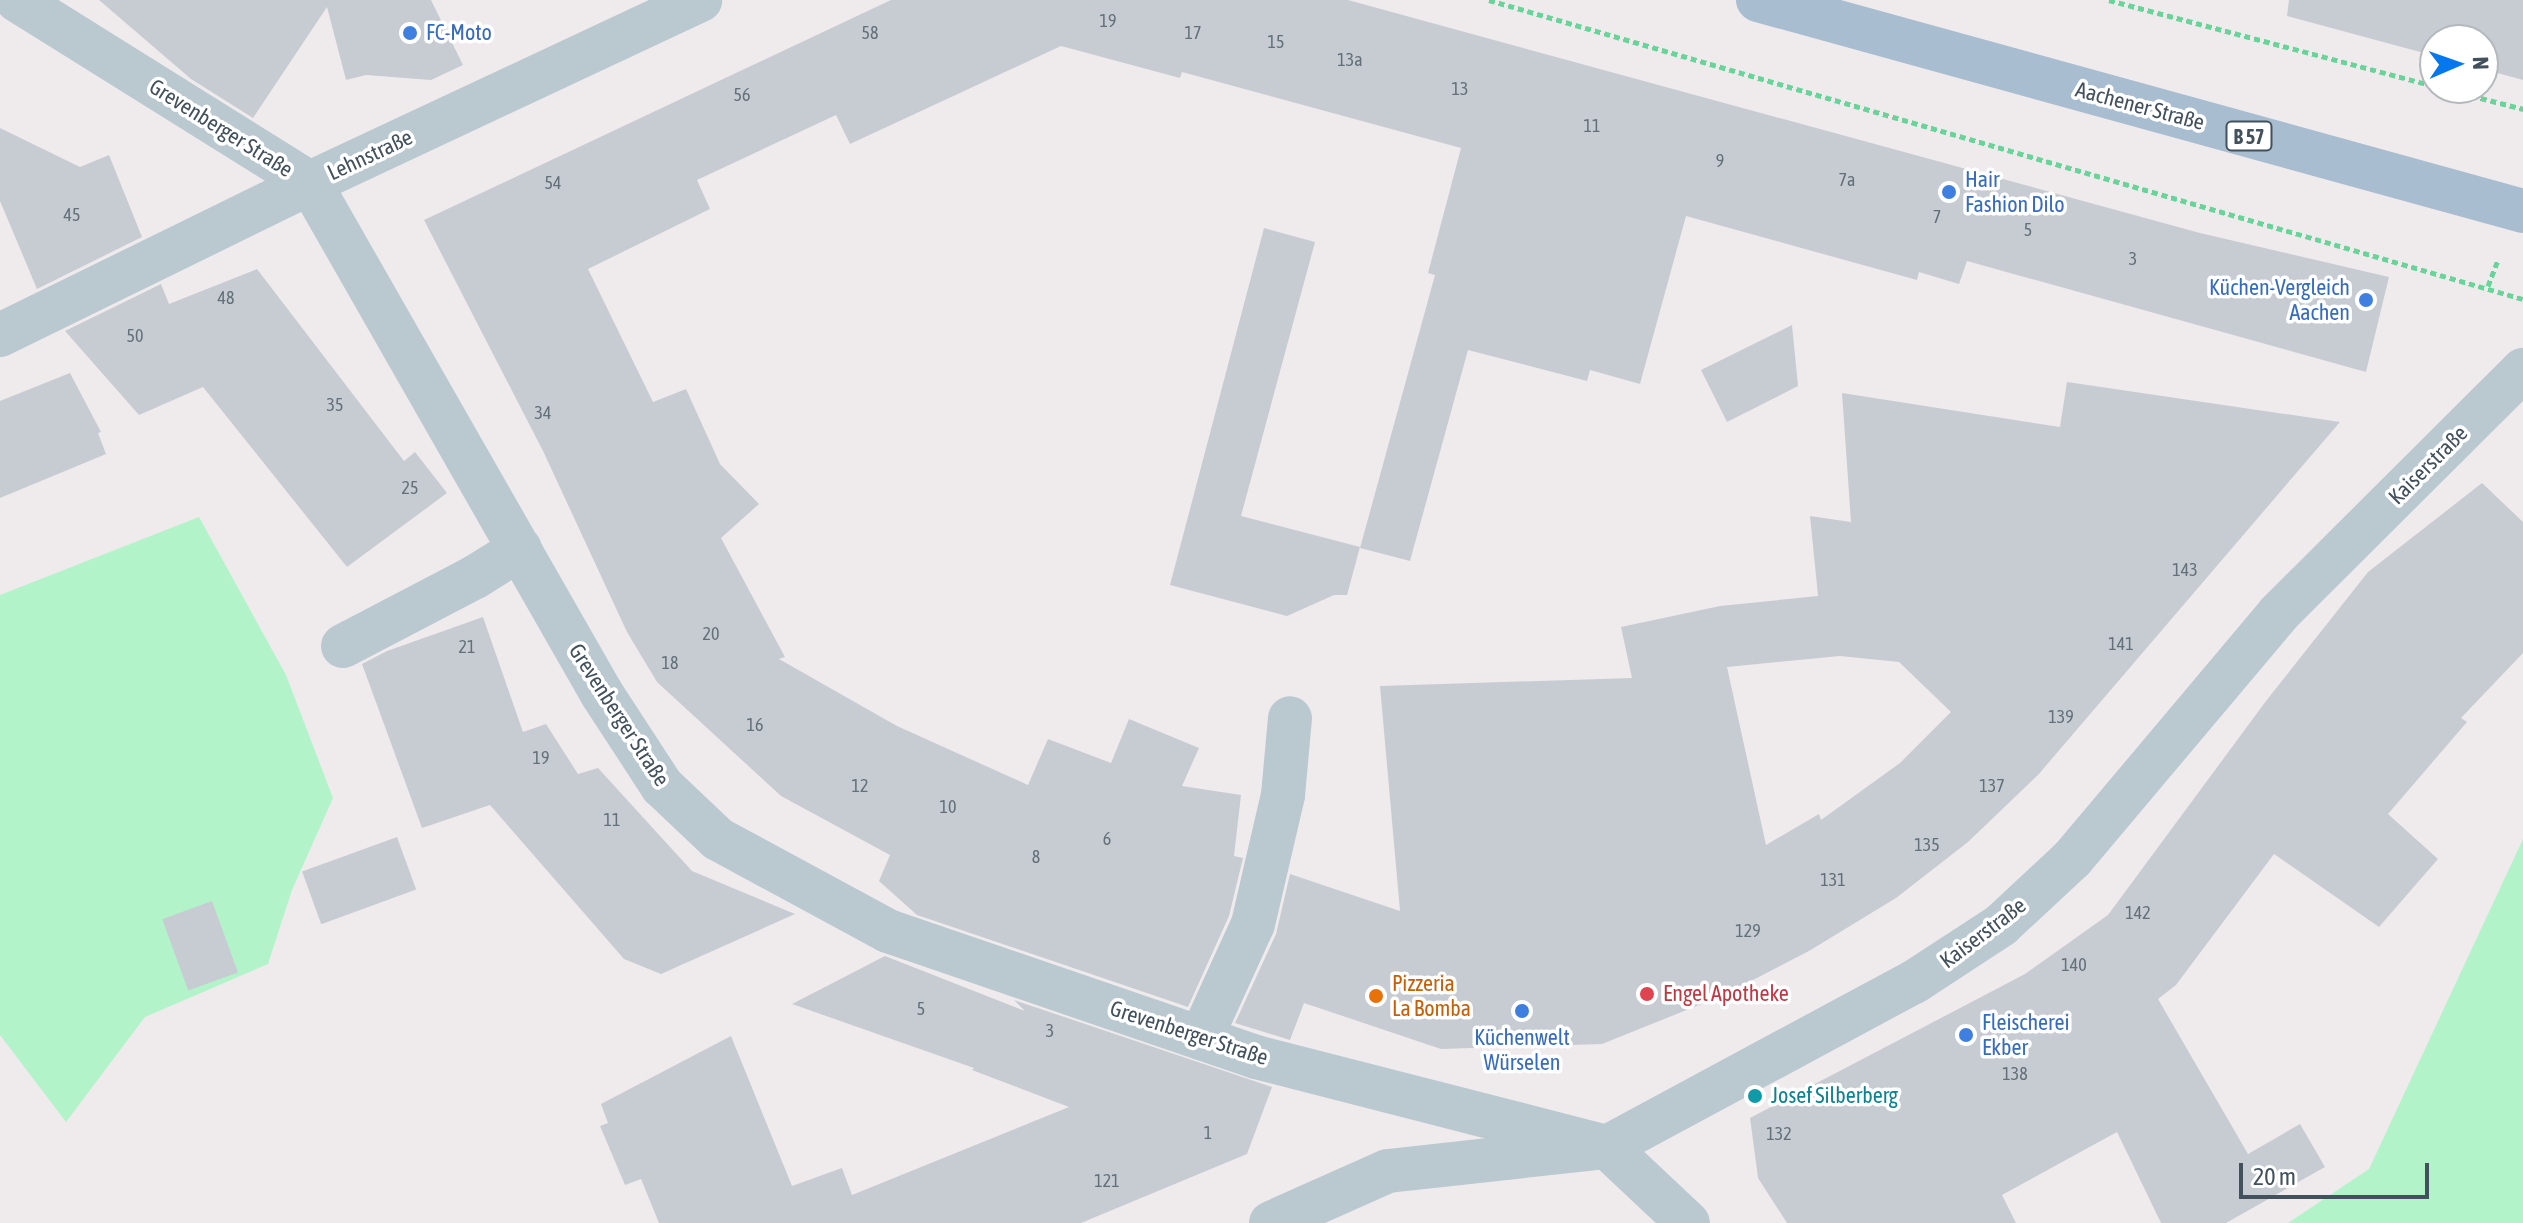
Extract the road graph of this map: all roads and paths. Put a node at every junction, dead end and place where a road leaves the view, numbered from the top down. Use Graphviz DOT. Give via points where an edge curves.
graph roads {
  1 [pos="17,0"];
  2 [pos="700,0"];
  3 [pos="1489,0"];
  4 [pos="1758,0"];
  5 [pos="2109,0"];
  6 [pos="2419,82"];
  7 [pos="2499,103"];
  8 [pos="2523,109"];
  9 [pos="310,183"];
  10 [pos="2523,211"];
  11 [pos="2523,299"];
  12 [pos="0,335"];
  13 [pos="2523,370"];
  14 [pos="520,549"];
  15 [pos="343,646"];
  16 [pos="1290,718"];
  17 [pos="1201,1038"];
  18 [pos="1607,1147"];
  19 [pos="1271,1223"];
  20 [pos="1688,1223"];
  1 -- 9 [label="street, Grevenberger Straße"];
  2 -- 9 [label="street, Lehnstraße"];
  3 -- 11 [label="path"];
  4 -- 10 [label="main road, Aachener Straße / B 57"];
  5 -- 6 [label="path"];
  7 -- 8 [label="path"];
  9 -- 12 [label="street, Lehnstraße"];
  9 -- 14 [label="street, Grevenberger Straße"];
  13 -- 18 [label="street, Kaiserstraße" via="2278,614 2072,859 2001,925 1914,982"];
  14 -- 15 [label="street"];
  14 -- 17 [label="street, Grevenberger Straße" via="602,694 662,786 718,839 888,931"];
  16 -- 17 [label="street" via="1283,795 1253,924"];
  17 -- 18 [label="street, Grevenberger Straße" via="1256,1057"];
  18 -- 19 [label="street, Kaiserstraße" via="1388,1171"];
  18 -- 20 [label="street"];
}
